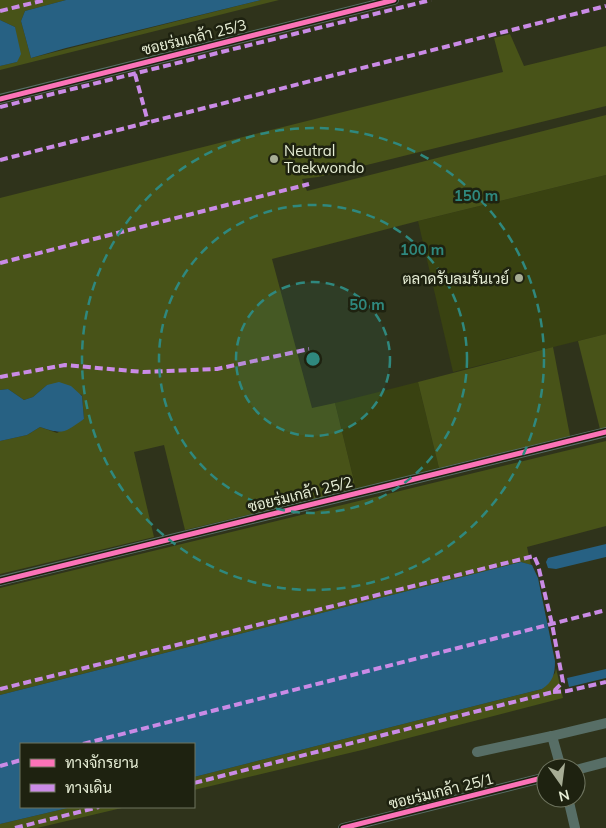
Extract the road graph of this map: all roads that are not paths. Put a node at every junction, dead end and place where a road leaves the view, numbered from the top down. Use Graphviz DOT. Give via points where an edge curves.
graph roads {
  1 [pos="394,0"];
  2 [pos="0,99"];
  3 [pos="606,432"];
  4 [pos="0,581"];
  5 [pos="606,722"];
  6 [pos="552,736"];
  7 [pos="477,752"];
  8 [pos="558,758"];
  9 [pos="606,762"];
  10 [pos="586,767"];
  11 [pos="536,780"];
  12 [pos="570,808"];
  13 [pos="342,828"];
  14 [pos="575,828"];
  1 -- 2 [label="street, ซอยร่มเกล้า 25/3"];
  3 -- 4 [label="street, ซอยร่มเกล้า 25/2"];
  5 -- 6 [label="street"];
  6 -- 7 [label="street"];
  6 -- 8 [label="street"];
  9 -- 10 [label="street"];
  11 -- 13 [label="street, ซอยร่มเกล้า 25/1"];
  12 -- 14 [label="street"];
}
